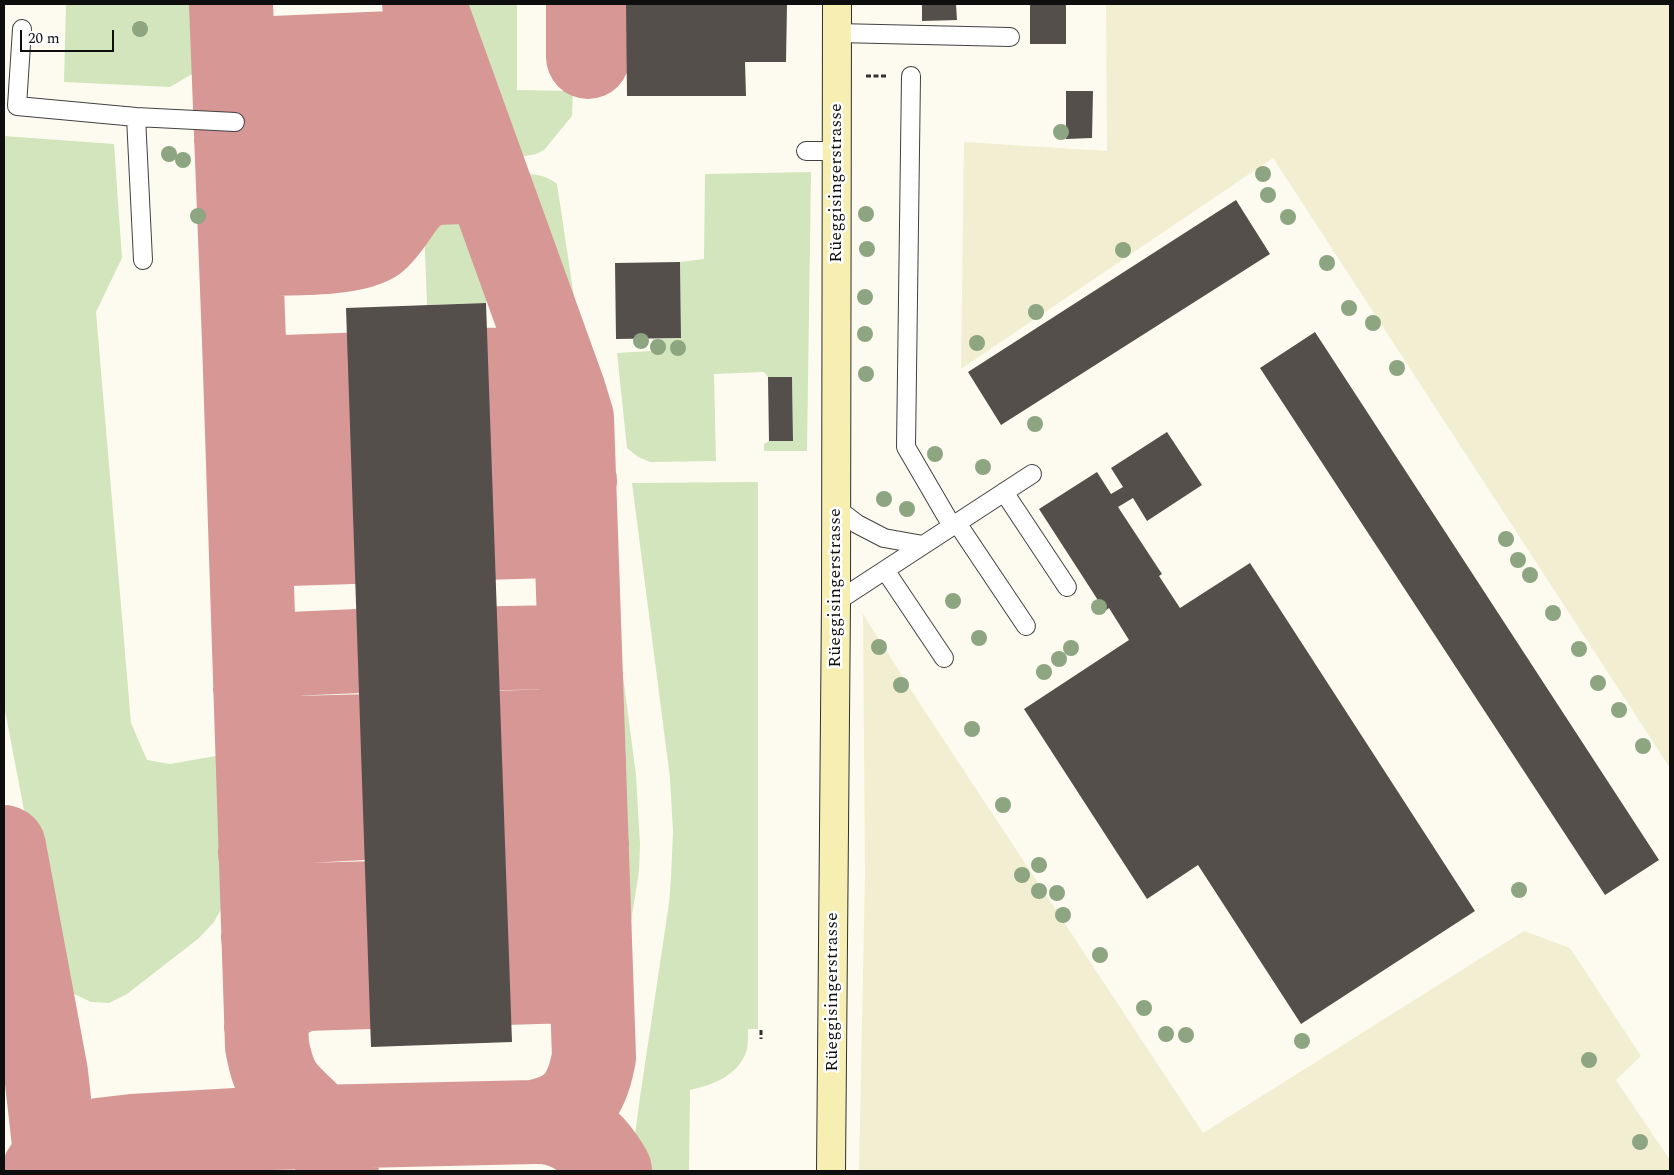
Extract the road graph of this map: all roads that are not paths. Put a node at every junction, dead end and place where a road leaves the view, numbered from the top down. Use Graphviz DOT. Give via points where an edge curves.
graph roads {
  1 [pos="837,4"];
  2 [pos="22,29"];
  3 [pos="837,33"];
  4 [pos="1010,37"];
  5 [pos="911,76"];
  6 [pos="136,117"];
  7 [pos="235,122"];
  8 [pos="806,151"];
  9 [pos="837,151"];
  10 [pos="143,260"];
  11 [pos="1032,474"];
  12 [pos="1004,492"];
  13 [pos="836,508"];
  14 [pos="954,525"];
  15 [pos="923,545"];
  16 [pos="885,570"];
  17 [pos="1067,587"];
  18 [pos="836,602"];
  19 [pos="1026,626"];
  20 [pos="944,658"];
  21 [pos="831,1171"];
  1 -- 3 [label="main road, Rüeggisingerstrasse"];
  2 -- 6 [label="lane" via="17,106"];
  3 -- 4 [label="lane"];
  3 -- 9 [label="main road, Rüeggisingerstrasse"];
  5 -- 14 [label="lane" via="906,446"];
  6 -- 7 [label="lane"];
  6 -- 10 [label="lane"];
  8 -- 9 [label="lane"];
  9 -- 13 [label="main road, Rüeggisingerstrasse"];
  11 -- 12 [label="lane"];
  12 -- 14 [label="lane"];
  12 -- 17 [label="lane"];
  13 -- 15 [label="lane" via="884,538"];
  13 -- 18 [label="main road, Rüeggisingerstrasse"];
  14 -- 15 [label="lane"];
  14 -- 19 [label="lane"];
  15 -- 16 [label="lane"];
  16 -- 18 [label="lane"];
  16 -- 20 [label="lane"];
  18 -- 21 [label="main road, Rüeggisingerstrasse"];
}
